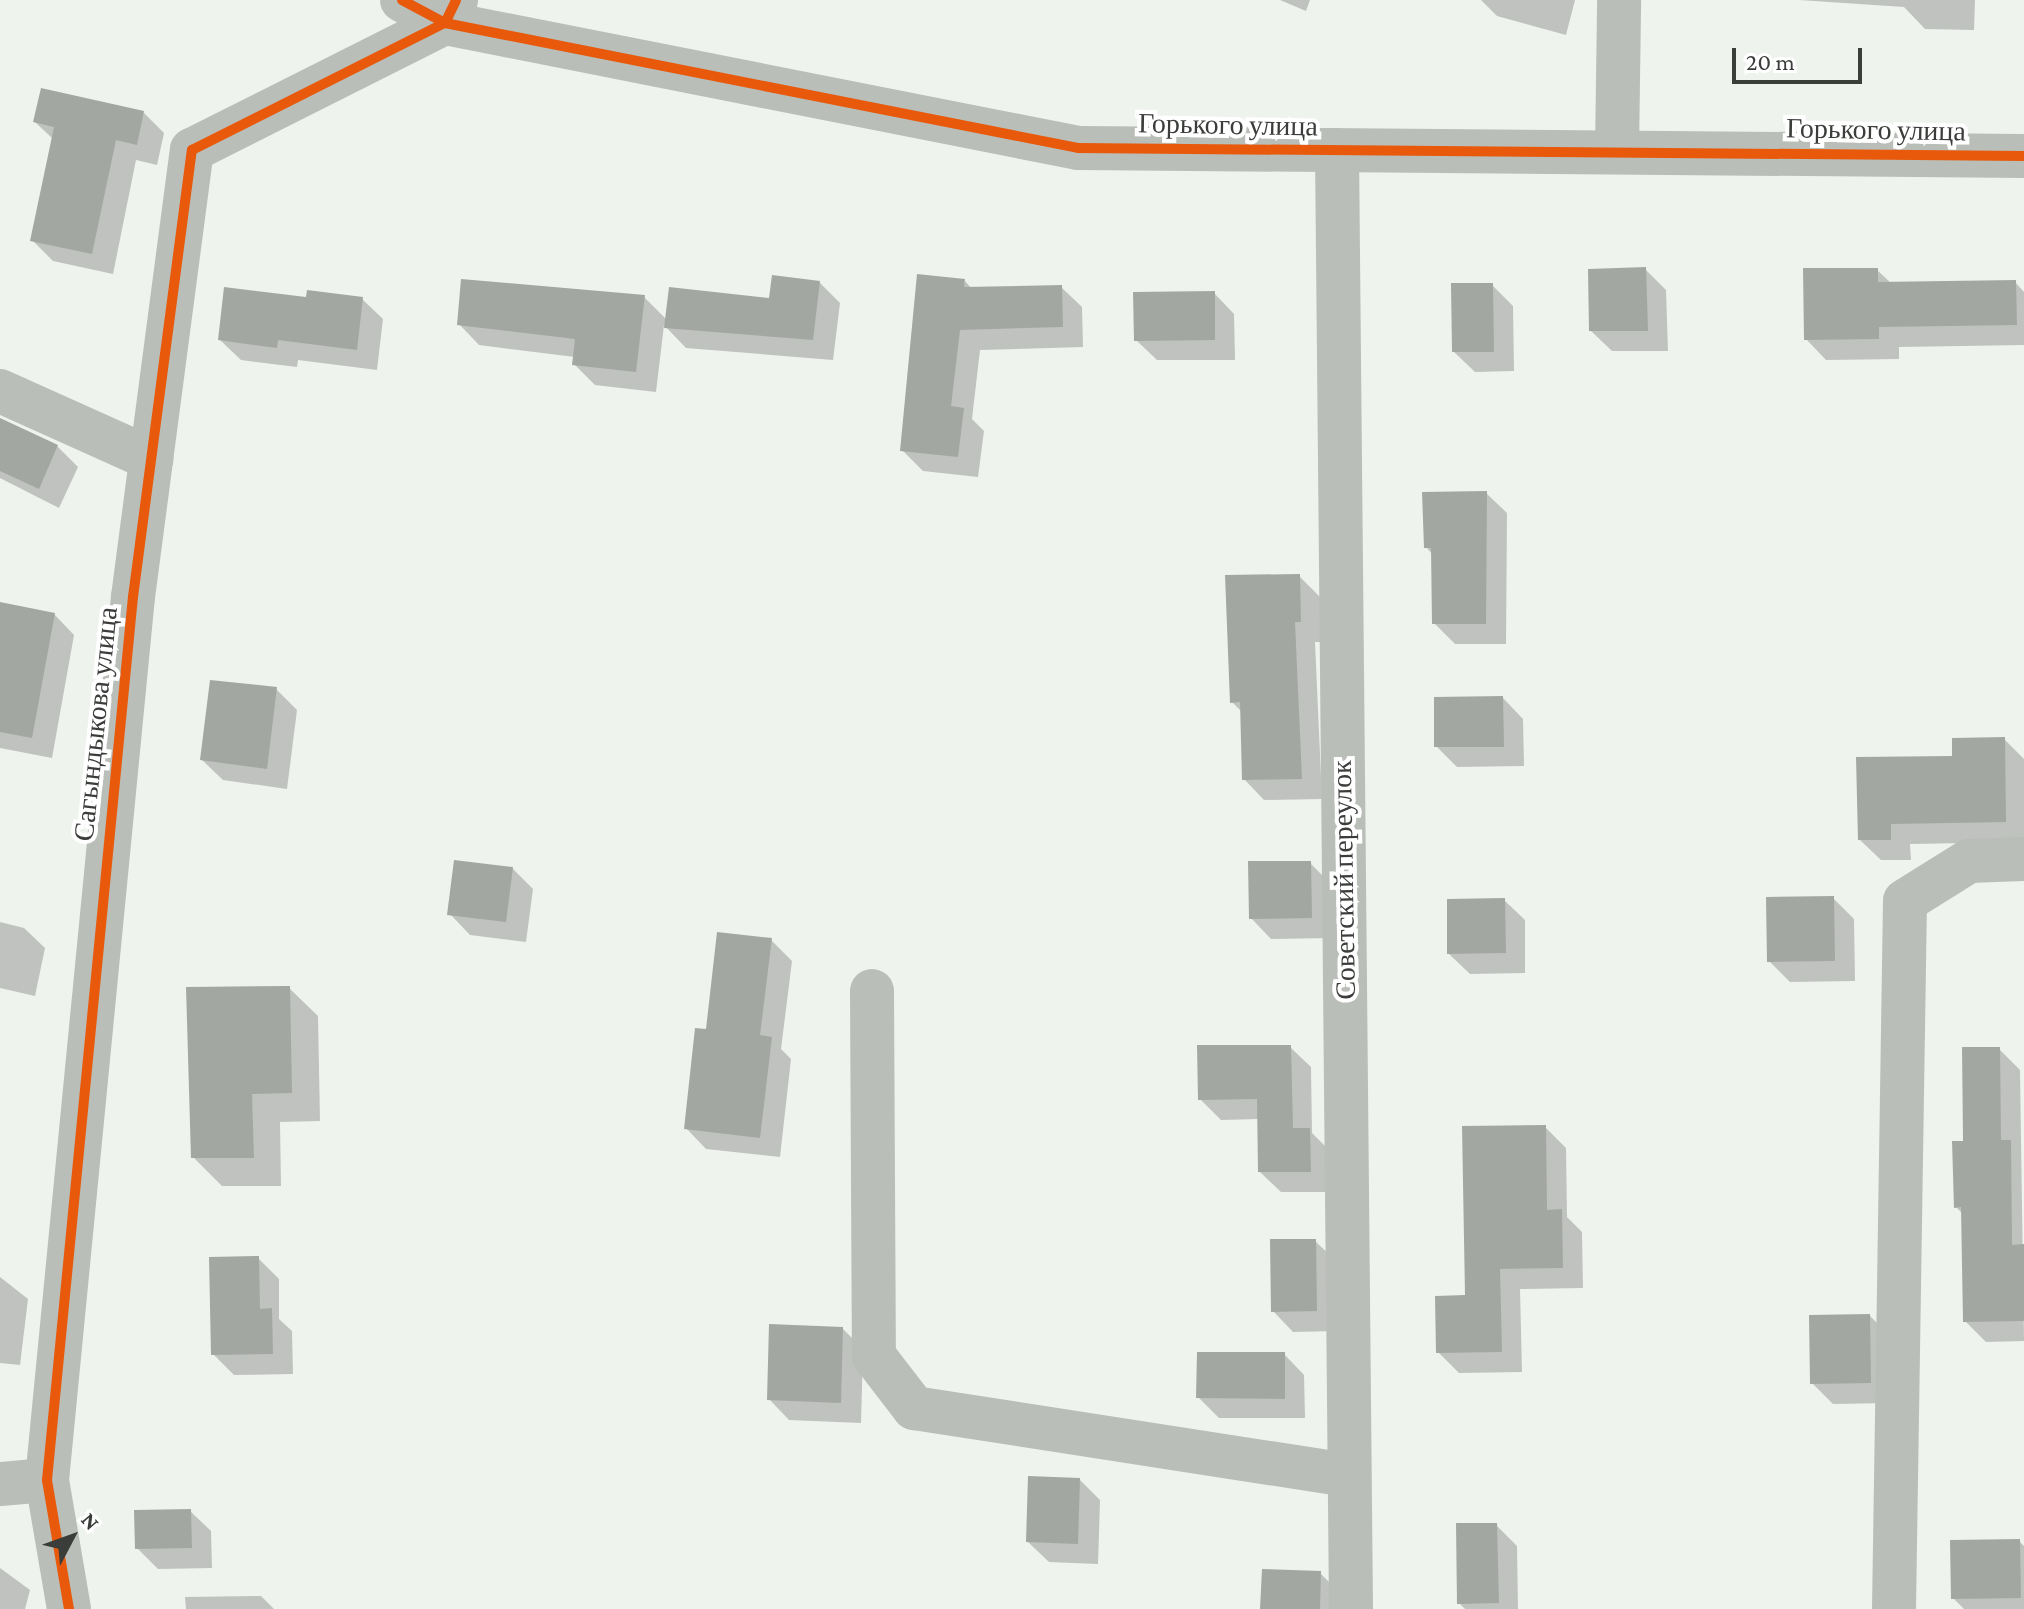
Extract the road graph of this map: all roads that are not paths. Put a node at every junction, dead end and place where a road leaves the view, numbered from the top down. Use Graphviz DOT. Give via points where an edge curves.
graph roads {
  1 [pos="402,0"];
  2 [pos="1619,0"];
  3 [pos="450,11"];
  4 [pos="1337,150"];
  5 [pos="1617,152"];
  6 [pos="2024,156"];
  7 [pos="0,391"];
  8 [pos="151,459"];
  9 [pos="2024,859"];
  10 [pos="872,991"];
  11 [pos="1349,1475"];
  12 [pos="47,1480"];
  13 [pos="0,1484"];
  14 [pos="69,1609"];
  15 [pos="1351,1609"];
  16 [pos="1894,1609"];
  1 -- 3 [label="street, Горького улица"];
  2 -- 5 [label="street"];
  3 -- 4 [label="street, Горького улица" via="1078,148"];
  3 -- 8 [label="street, Сагындыкова улица" via="192,150"];
  4 -- 5 [label="street, Горького улица"];
  4 -- 11 [label="street, Советский переулок"];
  5 -- 6 [label="street, Горького улица"];
  7 -- 8 [label="street"];
  8 -- 12 [label="street, Сагындыкова улица"];
  9 -- 16 [label="street" via="1969,861 1905,901"];
  10 -- 11 [label="street" via="874,1356 914,1408"];
  11 -- 15 [label="street, Советский переулок"];
  12 -- 13 [label="street"];
  12 -- 14 [label="street, Сагындыкова улица"];
}
